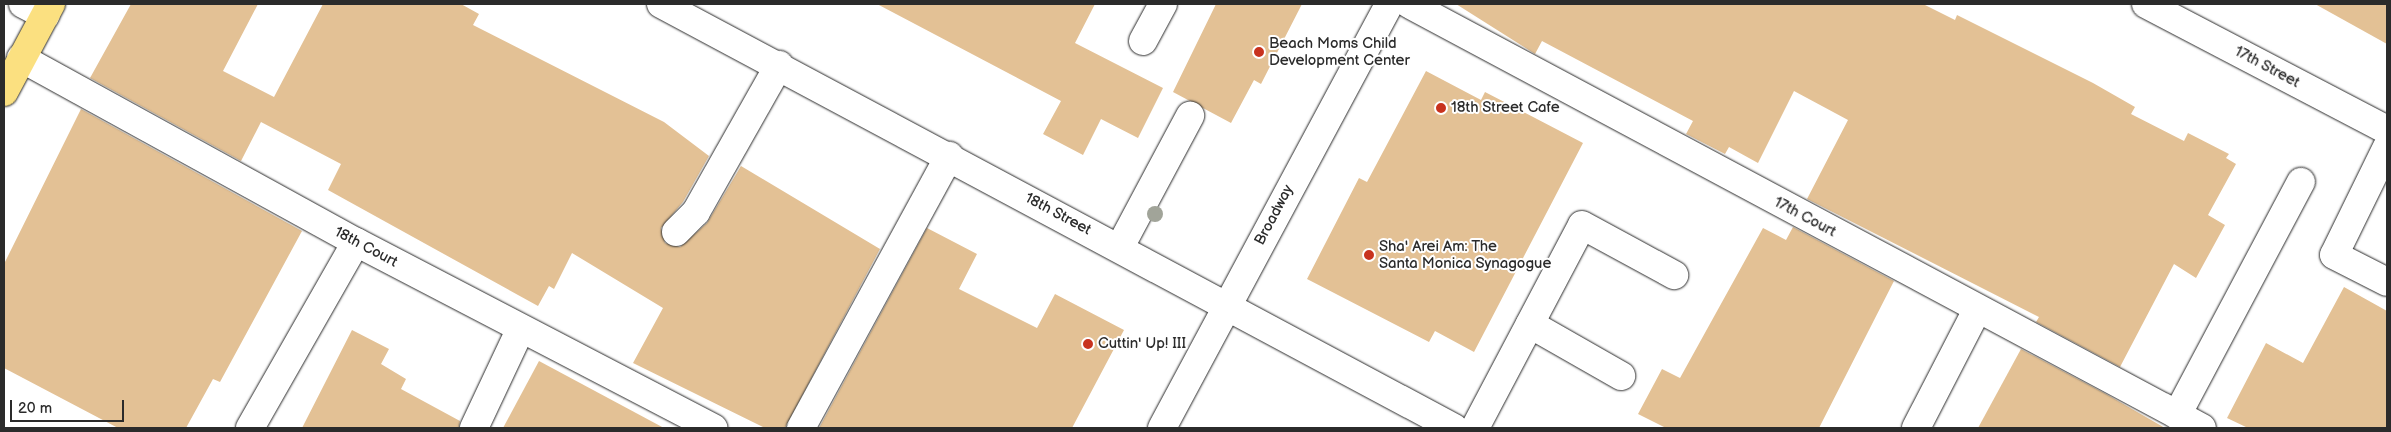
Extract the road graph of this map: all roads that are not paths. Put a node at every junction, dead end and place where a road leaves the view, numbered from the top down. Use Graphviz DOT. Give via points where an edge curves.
graph roads {
  1 [pos="661,4"];
  2 [pos="1162,4"];
  3 [pos="1389,4"];
  4 [pos="1409,4"];
  5 [pos="2146,4"];
  6 [pos="40,8"];
  7 [pos="1143,41"];
  8 [pos="21,58"];
  9 [pos="779,65"];
  10 [pos="4,92"];
  11 [pos="1190,116"];
  12 [pos="2387,130"];
  13 [pos="2387,147"];
  14 [pos="949,156"];
  15 [pos="2301,182"];
  16 [pos="676,232"];
  17 [pos="356,242"];
  18 [pos="1120,247"];
  19 [pos="1674,275"];
  20 [pos="2387,282"];
  21 [pos="1226,305"];
  22 [pos="1977,310"];
  23 [pos="1530,324"];
  24 [pos="521,328"];
  25 [pos="1621,376"];
  26 [pos="2177,415"];
  27 [pos="250,428"];
  28 [pos="474,428"];
  29 [pos="714,428"];
  30 [pos="801,428"];
  31 [pos="1162,428"];
  32 [pos="1454,428"];
  33 [pos="1476,428"];
  34 [pos="1916,428"];
  35 [pos="2202,428"];
  1 -- 9 [label="street, 18th Street"];
  2 -- 7 [label="street"];
  3 -- 21 [label="street, Broadway"];
  4 -- 22 [label="street, 17th Court"];
  5 -- 12 [label="street, 17th Street"];
  6 -- 8 [label="main road"];
  8 -- 10 [label="main road"];
  8 -- 17 [label="street, 18th Court"];
  9 -- 14 [label="street, 18th Street"];
  9 -- 16 [label="street" via="696,212"];
  11 -- 18 [label="street"];
  13 -- 20 [label="street" via="2334,255"];
  14 -- 18 [label="street, 18th Street"];
  14 -- 30 [label="street"];
  15 -- 26 [label="street"];
  17 -- 24 [label="street, 18th Court"];
  17 -- 27 [label="street"];
  18 -- 21 [label="street, 18th Street"];
  19 -- 23 [label="street" via="1582,225"];
  21 -- 31 [label="street, Broadway"];
  21 -- 32 [label="street, 18th Street"];
  22 -- 26 [label="street, 17th Court"];
  22 -- 34 [label="street"];
  23 -- 25 [label="street"];
  23 -- 33 [label="street"];
  24 -- 28 [label="street"];
  24 -- 29 [label="street, 18th Court"];
  26 -- 35 [label="street, 17th Court"];
}
